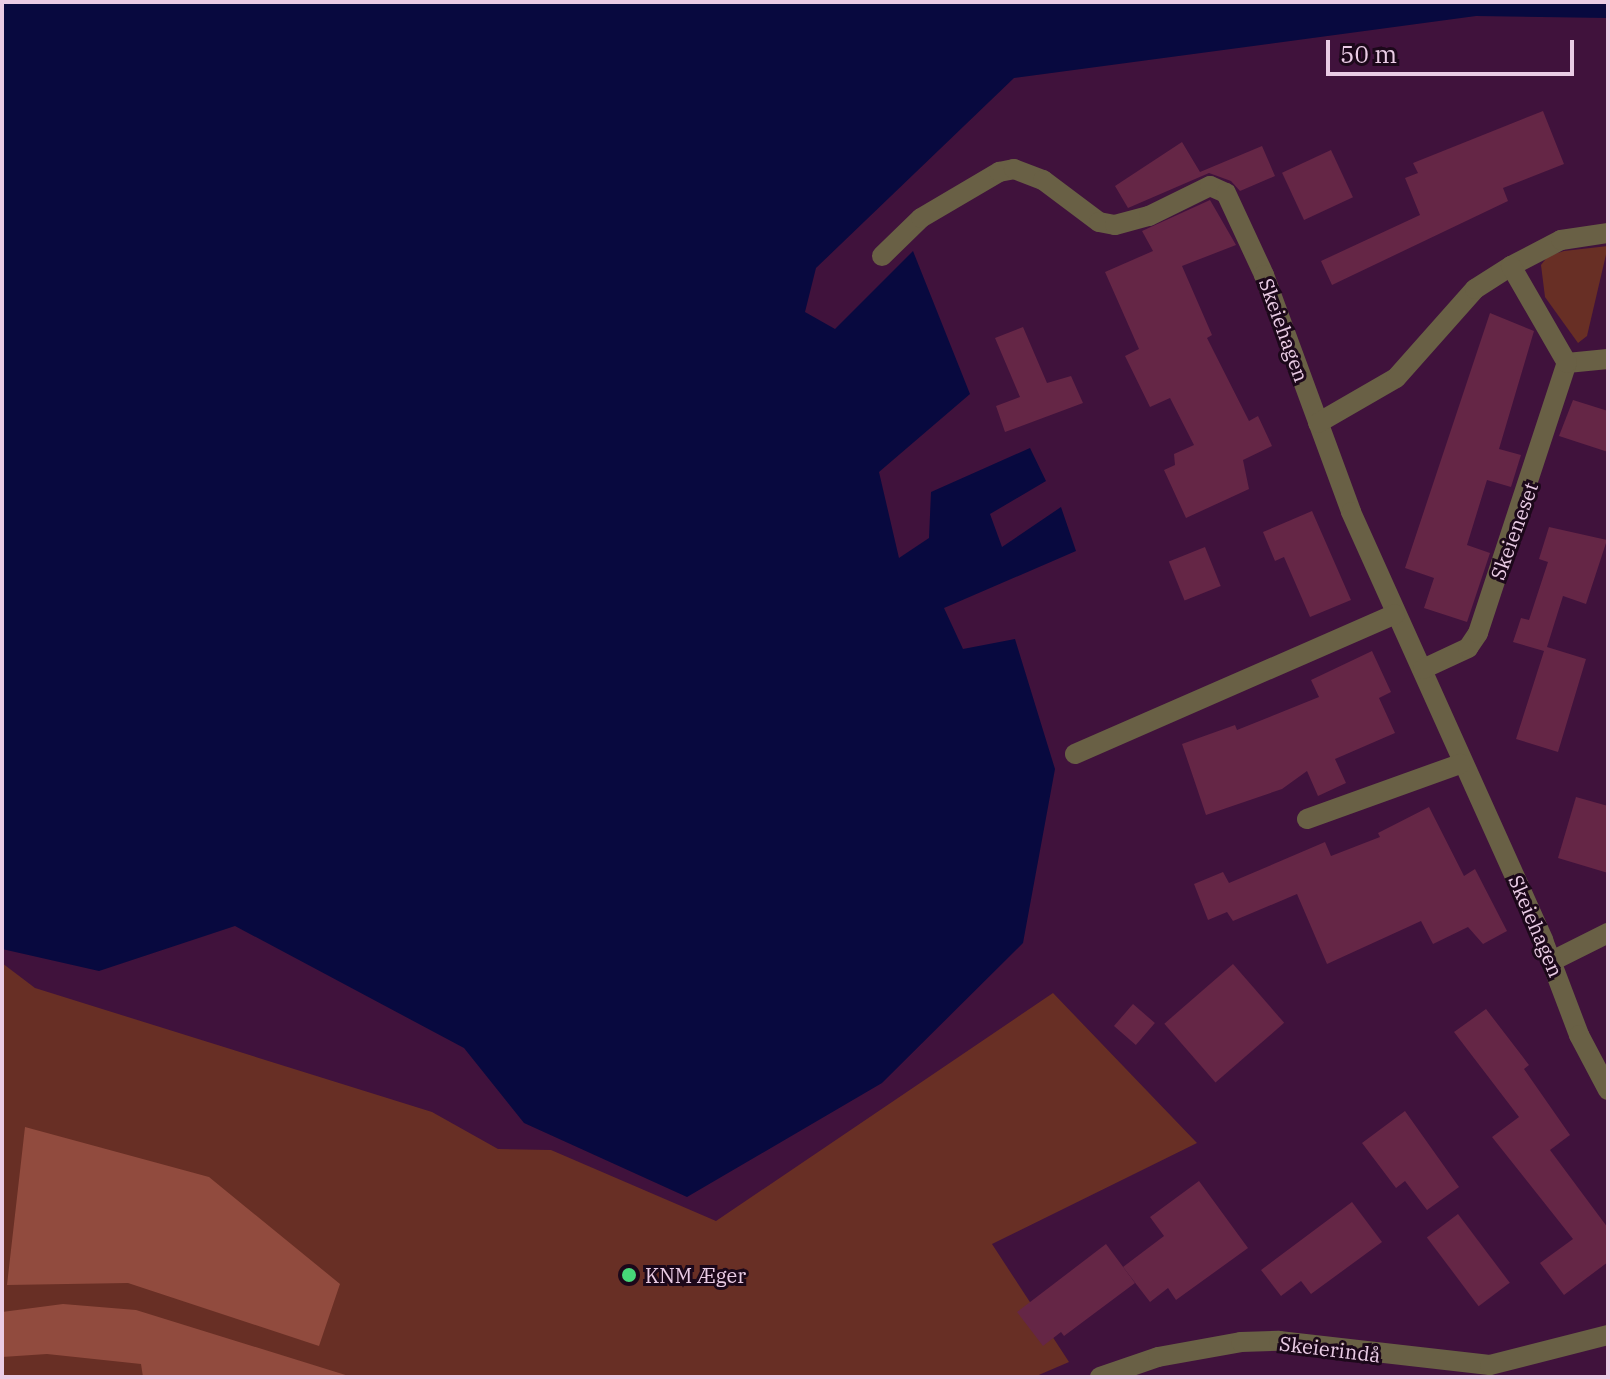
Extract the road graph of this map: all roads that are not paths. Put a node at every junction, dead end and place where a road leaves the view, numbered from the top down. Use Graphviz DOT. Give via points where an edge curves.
graph roads {
  1 [pos="1608,233"];
  2 [pos="882,256"];
  3 [pos="1511,266"];
  4 [pos="1608,359"];
  5 [pos="1567,363"];
  6 [pos="1318,423"];
  7 [pos="1395,614"];
  8 [pos="1423,669"];
  9 [pos="1075,754"];
  10 [pos="1460,764"];
  11 [pos="1307,819"];
  12 [pos="1608,933"];
  13 [pos="1552,961"];
  14 [pos="1608,1090"];
  15 [pos="1608,1335"];
  16 [pos="1490,1371"];
  17 [pos="1100,1377"];
  1 -- 3 [label="street" via="1561,240"];
  2 -- 6 [label="street, Skeiehagen" via="921,218 999,172 1014,169 1043,180 1099,222 1115,225 1149,216 1210,186 1219,187 1247,238"];
  3 -- 5 [label="street"];
  3 -- 6 [label="street" via="1452,312 1396,378"];
  4 -- 5 [label="street"];
  5 -- 8 [label="street, Skeieneset" via="1533,479 1478,633 1468,648"];
  6 -- 7 [label="street, Skeiehagen"];
  7 -- 8 [label="street, Skeiehagen"];
  7 -- 9 [label="street"];
  8 -- 10 [label="street, Skeiehagen"];
  10 -- 11 [label="street"];
  10 -- 13 [label="street, Skeiehagen"];
  12 -- 13 [label="street"];
  13 -- 14 [label="street, Skeiehagen" via="1579,1035"];
  15 -- 16 [label="street, Skeierindå"];
  16 -- 17 [label="street, Skeierindå" via="1279,1341 1158,1357"];
}
